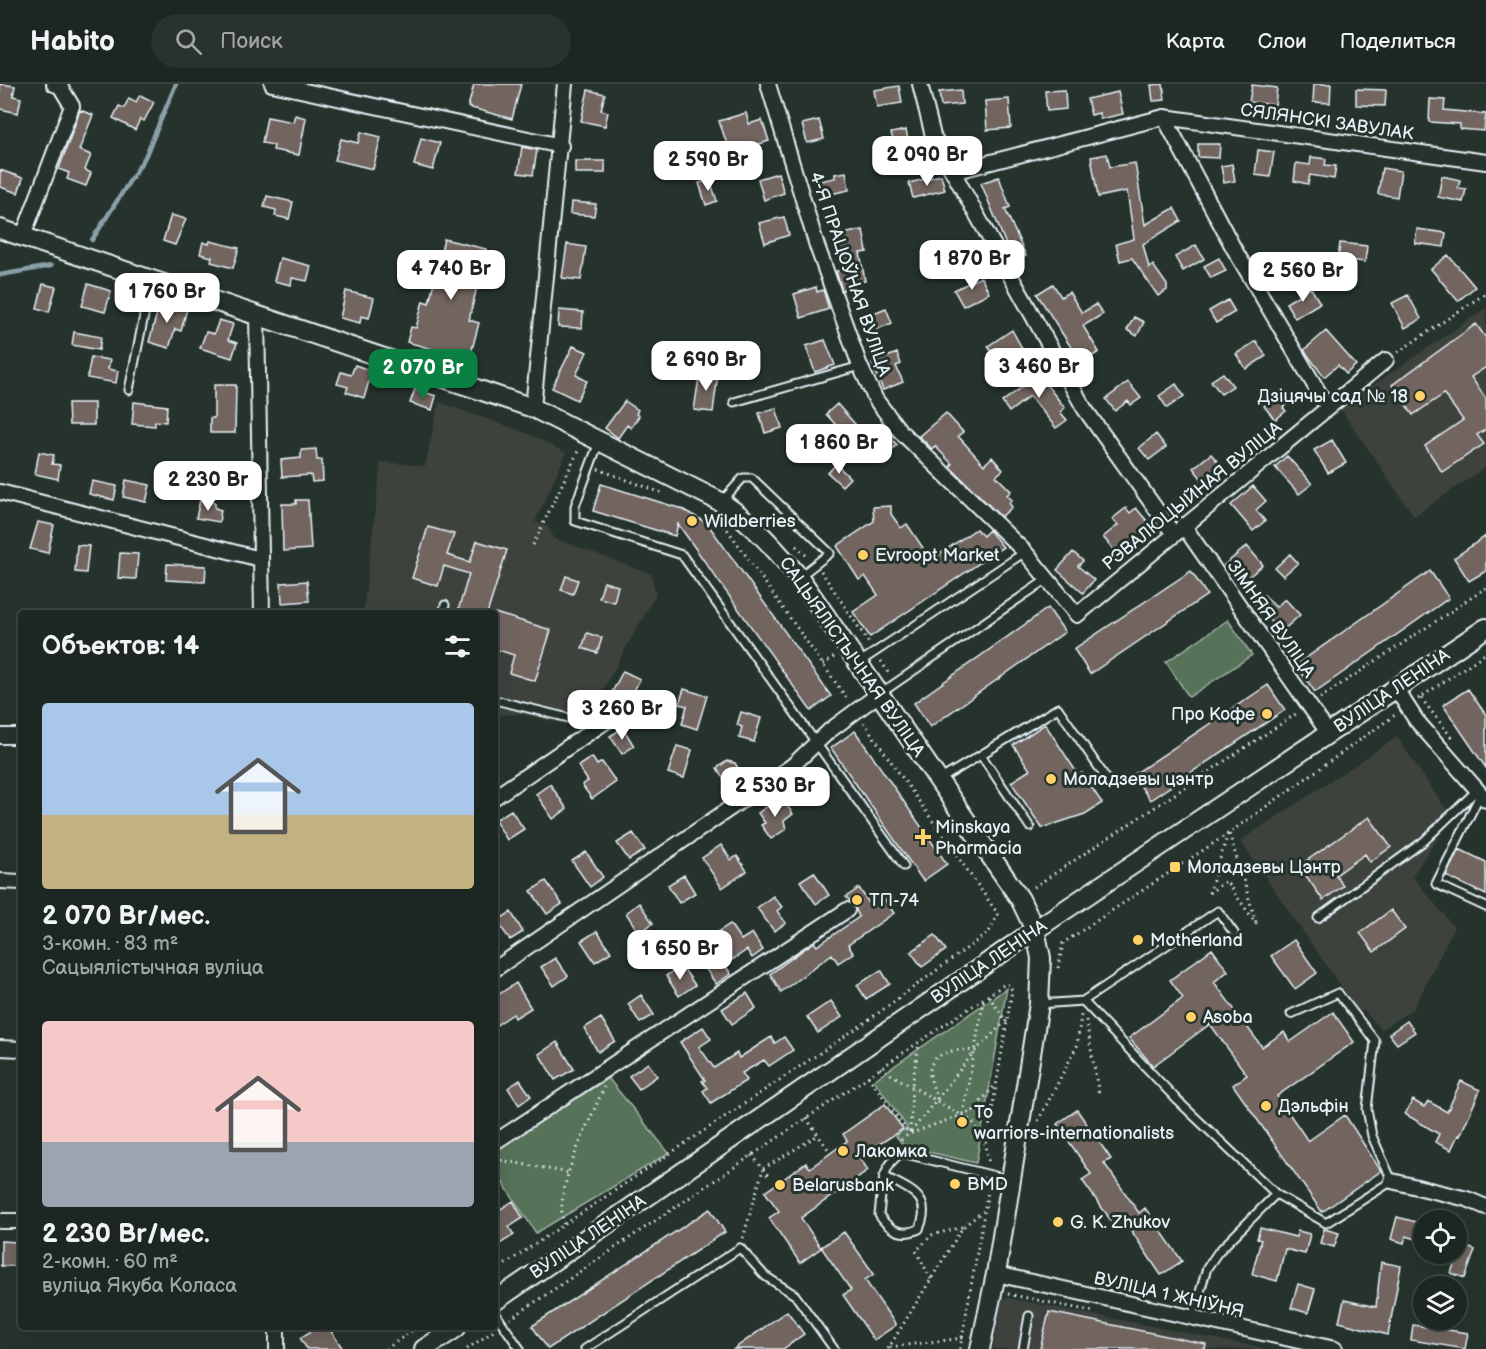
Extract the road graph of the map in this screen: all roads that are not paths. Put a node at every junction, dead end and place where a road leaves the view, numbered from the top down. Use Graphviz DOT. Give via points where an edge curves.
graph roads {
  1 [pos="54,84"];
  2 [pos="272,84"];
  3 [pos="565,84"];
  4 [pos="768,84"];
  5 [pos="920,84"];
  6 [pos="1164,117"];
  7 [pos="561,146"];
  8 [pos="1486,162"];
  9 [pos="953,172"];
  10 [pos="0,229"];
  11 [pos="23,236"];
  12 [pos="151,279"];
  13 [pos="256,315"];
  14 [pos="1386,360"];
  15 [pos="860,366"];
  16 [pos="129,390"];
  17 [pos="734,402"];
  18 [pos="533,408"];
  19 [pos="1328,408"];
  20 [pos="599,442"];
  21 [pos="0,492"];
  22 [pos="717,510"];
  23 [pos="1178,529"];
  24 [pos="1025,552"];
  25 [pos="260,559"];
  26 [pos="799,577"];
  27 [pos="1046,580"];
  28 [pos="445,605"];
  29 [pos="262,610"];
  30 [pos="444,610"];
  31 [pos="1077,615"];
  32 [pos="1486,628"];
  33 [pos="857,664"];
  34 [pos="1396,689"];
  35 [pos="879,694"];
  36 [pos="498,701"];
  37 [pos="612,717"];
  38 [pos="1329,734"];
  39 [pos="0,736"];
  40 [pos="18,736"];
  41 [pos="815,742"];
  42 [pos="981,755"];
  43 [pos="1106,778"];
  44 [pos="939,780"];
  45 [pos="498,795"];
  46 [pos="1480,795"];
  47 [pos="1030,827"];
  48 [pos="904,866"];
  49 [pos="0,881"];
  50 [pos="18,882"];
  51 [pos="1486,907"];
  52 [pos="847,910"];
  53 [pos="1318,918"];
  54 [pos="1035,930"];
  55 [pos="1234,933"];
  56 [pos="498,967"];
  57 [pos="1083,1001"];
  58 [pos="1039,1004"];
  59 [pos="1291,1014"];
  60 [pos="0,1048"];
  61 [pos="18,1049"];
  62 [pos="498,1140"];
  63 [pos="884,1176"];
  64 [pos="1011,1180"];
  65 [pos="1392,1181"];
  66 [pos="1276,1194"];
  67 [pos="1486,1207"];
  68 [pos="0,1221"];
  69 [pos="18,1221"];
  70 [pos="996,1274"];
  71 [pos="498,1299"];
  72 [pos="1029,1316"];
  73 [pos="498,1317"];
  74 [pos="1192,1318"];
  75 [pos="277,1330"];
  76 [pos="453,1330"];
  77 [pos="278,1349"];
  78 [pos="424,1349"];
  79 [pos="520,1349"];
  80 [pos="585,1349"];
  81 [pos="834,1349"];
  82 [pos="980,1349"];
  83 [pos="1023,1349"];
  84 [pos="1335,1349"];
  1 -- 11 [label="street" via="60,86 72,106"];
  2 -- 7 [label="street"];
  3 -- 7 [label="street"];
  4 -- 15 [label="street, 4-Я ПРАЦОЎНАЯ ВУЛІЦА" via="817,246"];
  5 -- 9 [label="street, ЗІМНЯЯ ВУЛІЦА" via="933,136"];
  6 -- 8 [label="street, СЯЛЯНСКІ ЗАВУЛАК"];
  6 -- 9 [label="street, СЯЛЯНСКІ ЗАВУЛАК"];
  6 -- 19 [label="street" via="1234,249"];
  7 -- 18 [label="street"];
  9 -- 23 [label="street, ЗІМНЯЯ ВУЛІЦА" via="1084,408"];
  10 -- 11 [label="main road, САЦЫЯЛІСТЫЧНАЯ ВУЛІЦА"];
  11 -- 12 [label="main road, САЦЫЯЛІСТЫЧНАЯ ВУЛІЦА"];
  12 -- 13 [label="main road, САЦЫЯЛІСТЫЧНАЯ ВУЛІЦА"];
  12 -- 16 [label="lane"];
  13 -- 18 [label="main road, САЦЫЯЛІСТЫЧНАЯ ВУЛІЦА"];
  13 -- 25 [label="street"];
  14 -- 19 [label="street, РЭВАЛЮЦЫЙНАЯ ВУЛІЦА"];
  15 -- 17 [label="lane"];
  15 -- 24 [label="street, 4-Я ПРАЦОЎНАЯ ВУЛІЦА" via="876,400 900,431"];
  18 -- 20 [label="main road, САЦЫЯЛІСТЫЧНАЯ ВУЛІЦА"];
  19 -- 23 [label="street, РЭВАЛЮЦЫЙНАЯ ВУЛІЦА"];
  20 -- 22 [label="main road, САЦЫЯЛІСТЫЧНАЯ ВУЛІЦА"];
  20 -- 41 [label="lane" via="575,506 575,521 682,555"];
  21 -- 25 [label="street"];
  22 -- 26 [label="main road, САЦЫЯЛІСТЫЧНАЯ ВУЛІЦА" via="739,514"];
  22 -- 26 [label="lane" via="743,478 752,478 830,553"];
  23 -- 31 [label="street, РЭВАЛЮЦЫЙНАЯ ВУЛІЦА"];
  23 -- 38 [label="street, ЗІМНЯЯ ВУЛІЦА"];
  24 -- 27 [label="street, 4-Я ПРАЦОЎНАЯ ВУЛІЦА"];
  24 -- 33 [label="lane"];
  25 -- 29 [label="street"];
  26 -- 33 [label="main road, САЦЫЯЛІСТЫЧНАЯ ВУЛІЦА"];
  27 -- 31 [label="street, 4-Я ПРАЦОЎНАЯ ВУЛІЦА"];
  27 -- 35 [label="lane"];
  28 -- 30 [label="lane"];
  32 -- 34 [label="main road, ВУЛІЦА ЛЕНІНА"];
  33 -- 35 [label="main road, САЦЫЯЛІСТЫЧНАЯ ВУЛІЦА"];
  34 -- 38 [label="main road, ВУЛІЦА ЛЕНІНА"];
  34 -- 46 [label="street"];
  35 -- 41 [label="street"];
  35 -- 44 [label="main road, САЦЫЯЛІСТЫЧНАЯ ВУЛІЦА"];
  36 -- 37 [label="lane" via="577,720"];
  37 -- 45 [label="street"];
  38 -- 54 [label="main road, ВУЛІЦА ЛЕНІНА"];
  39 -- 40 [label="street"];
  41 -- 48 [label="lane"];
  41 -- 56 [label="street" via="792,765"];
  42 -- 43 [label="lane" via="1058,708"];
  42 -- 44 [label="lane"];
  42 -- 47 [label="lane"];
  44 -- 54 [label="main road, САЦЫЯЛІСТЫЧНАЯ ВУЛІЦА" via="1020,899"];
  46 -- 51 [label="lane" via="1436,884"];
  46 -- 53 [label="lane"];
  49 -- 50 [label="street"];
  52 -- 62 [label="street"];
  54 -- 58 [label="main road, САЦЫЯЛІСТЫЧНАЯ ВУЛІЦА" via="1042,978"];
  54 -- 71 [label="main road, ВУЛІЦА ЛЕНІНА"];
  55 -- 57 [label="lane" via="1218,910"];
  57 -- 58 [label="lane"];
  57 -- 66 [label="lane" via="1177,1100"];
  58 -- 64 [label="main road, САЦЫЯЛІСТЫЧНАЯ ВУЛІЦА"];
  59 -- 65 [label="lane" via="1338,993 1375,1041 1367,1109 1372,1136"];
  60 -- 61 [label="street"];
  63 -- 63 [label="lane" via="879,1215 885,1224 898,1231 919,1229 924,1218 920,1197"];
  63 -- 64 [label="lane" via="891,1160 902,1153"];
  64 -- 70 [label="main road, САЦЫЯЛІСТЫЧНАЯ ВУЛІЦА"];
  65 -- 66 [label="lane" via="1326,1223"];
  65 -- 67 [label="street"];
  66 -- 74 [label="lane" via="1207,1268"];
  68 -- 69 [label="street"];
  70 -- 74 [label="street, ВУЛІЦА 1 ЖНІЎНЯ"];
  70 -- 82 [label="main road, САЦЫЯЛІСТЫЧНАЯ ВУЛІЦА"];
  72 -- 83 [label="lane"];
  73 -- 79 [label="lane"];
  74 -- 84 [label="street, ВУЛІЦА 1 ЖНІЎНЯ"];
  75 -- 77 [label="street"];
  76 -- 78 [label="main road"];
  80 -- 81 [label="lane" via="740,1248 765,1276 795,1295"];
}
